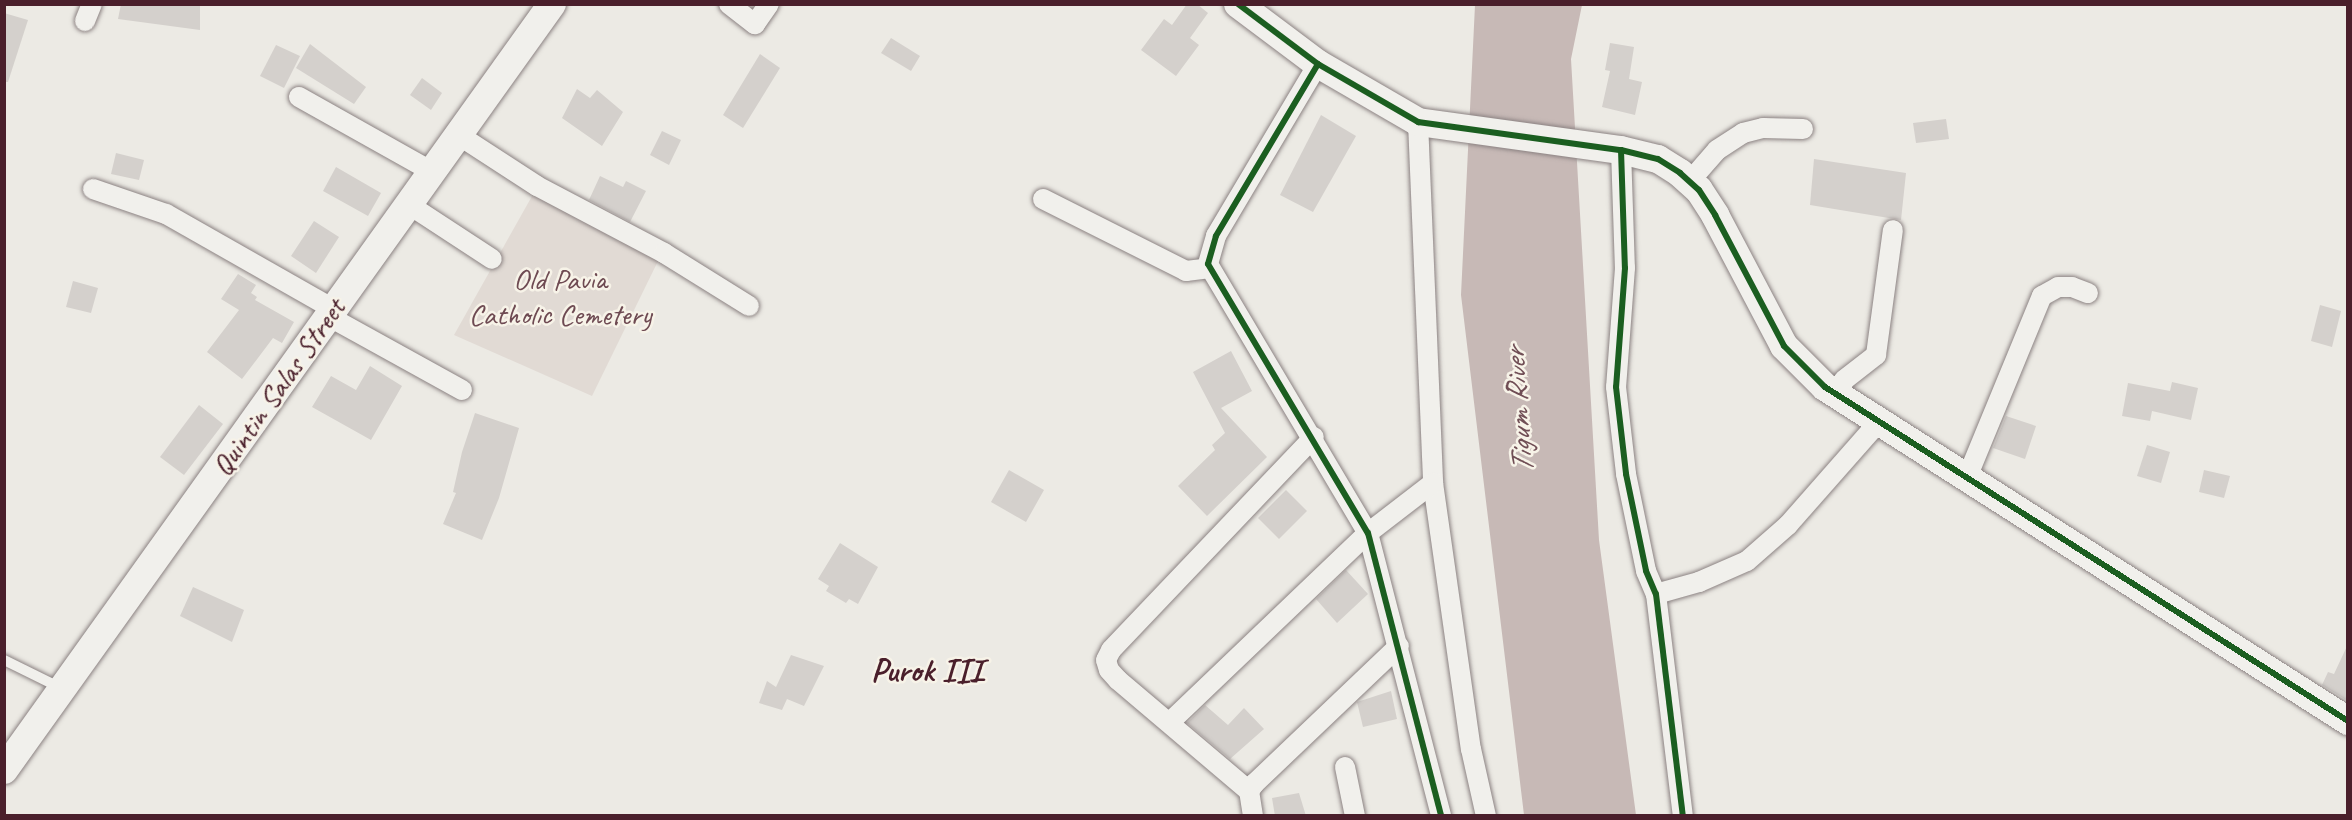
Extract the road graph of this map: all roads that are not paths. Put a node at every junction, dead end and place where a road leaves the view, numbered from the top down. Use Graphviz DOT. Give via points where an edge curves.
graph roads {
  1 [pos="552,4"];
  2 [pos="729,4"];
  3 [pos="769,4"];
  4 [pos="1238,4"];
  5 [pos="1318,64"];
  6 [pos="299,97"];
  7 [pos="1425,124"];
  8 [pos="1803,129"];
  9 [pos="457,134"];
  10 [pos="1612,149"];
  11 [pos="431,171"];
  12 [pos="1690,181"];
  13 [pos="93,189"];
  14 [pos="1042,199"];
  15 [pos="408,204"];
  16 [pos="1893,231"];
  17 [pos="492,259"];
  18 [pos="1210,268"];
  19 [pos="2088,293"];
  20 [pos="749,306"];
  21 [pos="331,313"];
  22 [pos="462,390"];
  23 [pos="1837,396"];
  24 [pos="1878,423"];
  25 [pos="1314,437"];
  26 [pos="1966,480"];
  27 [pos="1433,483"];
  28 [pos="1368,533"];
  29 [pos="1656,594"];
  30 [pos="1399,646"];
  31 [pos="4,660"];
  32 [pos="63,689"];
  33 [pos="2348,721"];
  34 [pos="1170,722"];
  35 [pos="1345,768"];
  36 [pos="4,770"];
  37 [pos="1249,791"];
  38 [pos="1253,816"];
  39 [pos="1355,816"];
  40 [pos="1441,816"];
  41 [pos="1486,816"];
  42 [pos="1683,816"];
  1 -- 9 [label="street, Quintin Salas Street"];
  2 -- 3 [label="street" via="756,24"];
  4 -- 5 [label="street"];
  5 -- 7 [label="street"];
  5 -- 18 [label="street" via="1216,236"];
  6 -- 11 [label="street"];
  7 -- 10 [label="street"];
  7 -- 27 [label="street"];
  8 -- 12 [label="street" via="1763,128 1743,133 1717,150"];
  9 -- 11 [label="street, Quintin Salas Street"];
  9 -- 20 [label="street" via="537,186 664,253"];
  10 -- 12 [label="street" via="1658,159"];
  10 -- 29 [label="street" via="1625,268 1616,387 1629,485 1646,571"];
  11 -- 15 [label="street, Quintin Salas Street"];
  12 -- 23 [label="street" via="1715,215 1784,346"];
  13 -- 21 [label="street" via="166,214"];
  14 -- 18 [label="street" via="1186,271"];
  15 -- 17 [label="street"];
  15 -- 21 [label="street, Quintin Salas Street"];
  16 -- 23 [label="street" via="1876,355 1844,380"];
  18 -- 25 [label="street"];
  19 -- 26 [label="street" via="2058,287 2042,296"];
  21 -- 22 [label="street"];
  21 -- 32 [label="street, Quintin Salas Street"];
  23 -- 24 [label="street"];
  24 -- 26 [label="street"];
  24 -- 29 [label="street" via="1788,525 1747,561 1699,582"];
  25 -- 28 [label="street"];
  25 -- 34 [label="street" via="1111,650 1106,660 1109,670"];
  26 -- 33 [label="street"];
  27 -- 28 [label="street"];
  27 -- 41 [label="street" via="1471,748"];
  28 -- 30 [label="street"];
  28 -- 34 [label="street"];
  29 -- 42 [label="street"];
  30 -- 37 [label="street"];
  30 -- 40 [label="street"];
  31 -- 32 [label="lane"];
  32 -- 36 [label="street, Quintin Salas Street"];
  34 -- 37 [label="street"];
  35 -- 39 [label="street"];
  37 -- 38 [label="street"];
}
